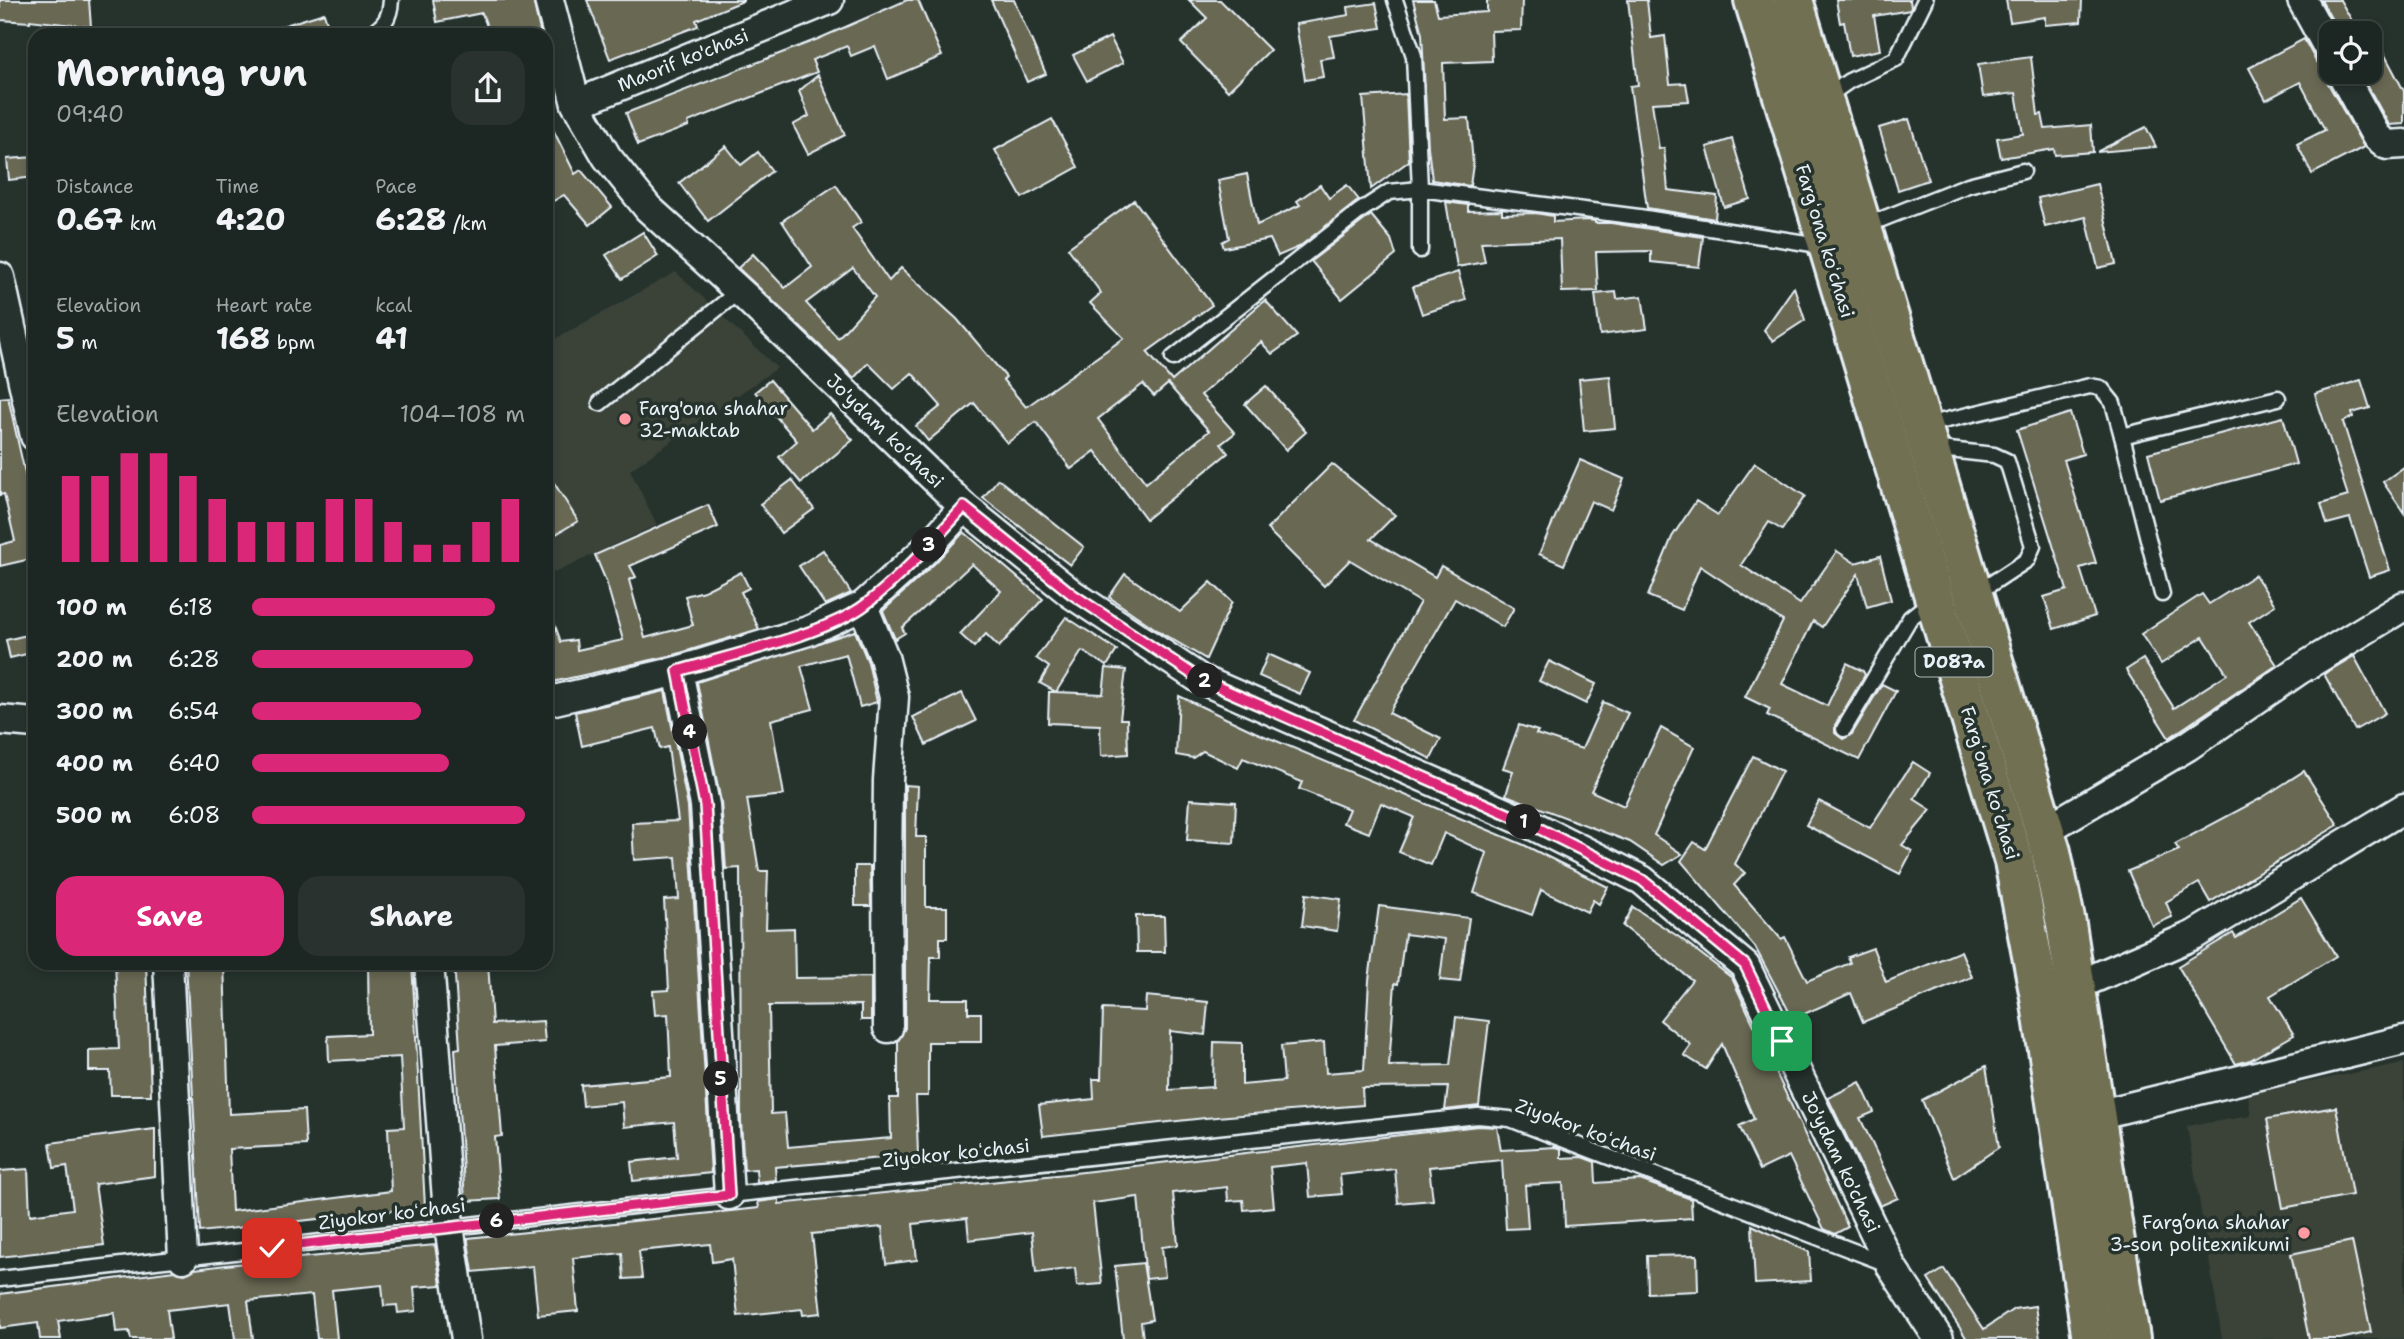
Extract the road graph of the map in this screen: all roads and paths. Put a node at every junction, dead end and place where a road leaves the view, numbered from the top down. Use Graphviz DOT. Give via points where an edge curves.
graph roads {
  1 [pos="391,0"];
  2 [pos="549,0"];
  3 [pos="829,0"];
  4 [pos="1395,0"];
  5 [pos="1754,0"];
  6 [pos="1793,0"];
  7 [pos="1925,0"];
  8 [pos="2302,0"];
  9 [pos="379,28"];
  10 [pos="2319,31"];
  11 [pos="2348,84"];
  12 [pos="1822,100"];
  13 [pos="576,104"];
  14 [pos="2404,144"];
  15 [pos="2023,171"];
  16 [pos="1420,189"];
  17 [pos="1860,228"];
  18 [pos="1826,247"];
  19 [pos="1420,250"];
  20 [pos="0,277"];
  21 [pos="739,291"];
  22 [pos="1173,359"];
  23 [pos="2278,398"];
  24 [pos="600,403"];
  25 [pos="28,404"];
  26 [pos="2122,436"];
  27 [pos="1924,437"];
  28 [pos="964,507"];
  29 [pos="2162,594"];
  30 [pos="1973,596"];
  31 [pos="1934,599"];
  32 [pos="863,606"];
  33 [pos="2404,606"];
  34 [pos="678,671"];
  35 [pos="553,700"];
  36 [pos="0,720"];
  37 [pos="28,722"];
  38 [pos="1844,729"];
  39 [pos="2404,808"];
  40 [pos="2044,831"];
  41 [pos="168,970"];
  42 [pos="430,970"];
  43 [pos="2076,986"];
  44 [pos="888,1028"];
  45 [pos="2404,1040"];
  46 [pos="2096,1115"];
  47 [pos="729,1195"];
  48 [pos="449,1226"];
  49 [pos="183,1258"];
  50 [pos="1891,1266"];
  51 [pos="0,1279"];
  52 [pos="466,1339"];
  53 [pos="1939,1339"];
  54 [pos="2092,1339"];
  55 [pos="2130,1339"];
  1 -- 9 [label="lane" via="391,12"];
  2 -- 13 [label="street, Jo'ydam ko'chasi"];
  3 -- 13 [label="street, Maorif ko'chasi"];
  4 -- 16 [label="lane" via="1414,56"];
  5 -- 18 [label="main road, Fargʻona koʻchasi / D087a"];
  6 -- 12 [label="main road, Fargʻona koʻchasi / D087a"];
  7 -- 12 [label="lane" via="1896,59 1849,81"];
  8 -- 10 [label="street"];
  11 -- 14 [label="street" via="2376,136 2387,145"];
  12 -- 17 [label="main road, Fargʻona koʻchasi / D087a"];
  13 -- 21 [label="street, Jo'ydam ko'chasi" via="607,158 648,208"];
  15 -- 17 [label="lane" via="1968,185"];
  16 -- 18 [label="lane"];
  16 -- 19 [label="lane"];
  16 -- 22 [label="lane" via="1389,192 1360,211"];
  17 -- 27 [label="main road, Fargʻona koʻchasi / D087a"];
  18 -- 31 [label="main road, Fargʻona koʻchasi / D087a"];
  20 -- 25 [label="street"];
  21 -- 24 [label="lane"];
  21 -- 28 [label="street, Jo'ydam ko'chasi"];
  23 -- 26 [label="lane"];
  26 -- 27 [label="lane" via="2113,403 2101,388 2090,386"];
  26 -- 29 [label="lane"];
  27 -- 30 [label="main road, Fargʻona koʻchasi / D087a"];
  27 -- 30 [label="lane" via="2007,461 2033,546 2027,560"];
  28 -- 32 [label="street"];
  28 -- 50 [label="street, Jo'ydam ko'chasi" via="1072,594 1200,679 1528,823 1642,880 1745,965"];
  30 -- 40 [label="main road, Fargʻona koʻchasi / D087a"];
  31 -- 38 [label="lane" via="1910,618"];
  31 -- 54 [label="main road, Fargʻona koʻchasi / D087a" via="2014,861 2040,997"];
  32 -- 34 [label="street" via="808,631"];
  32 -- 44 [label="street" via="894,697 887,847"];
  33 -- 40 [label="street" via="2188,746"];
  34 -- 35 [label="street"];
  34 -- 47 [label="street" via="705,805"];
  36 -- 37 [label="street"];
  39 -- 43 [label="street" via="2194,934"];
  40 -- 43 [label="main road, Fargʻona koʻchasi / D087a"];
  41 -- 49 [label="street"];
  42 -- 48 [label="street"];
  43 -- 46 [label="main road, Fargʻona koʻchasi / D087a"];
  45 -- 46 [label="street"];
  46 -- 55 [label="main road, Fargʻona koʻchasi / D087a"];
  47 -- 48 [label="lane, Ziyokor koʻchasi"];
  47 -- 50 [label="lane, Ziyokor koʻchasi" via="1478,1116 1510,1119"];
  48 -- 49 [label="lane, Ziyokor koʻchasi"];
  48 -- 52 [label="street"];
  49 -- 51 [label="lane, Ziyokor koʻchasi"];
  50 -- 53 [label="street, Jo'ydam ko'chasi"];
}
